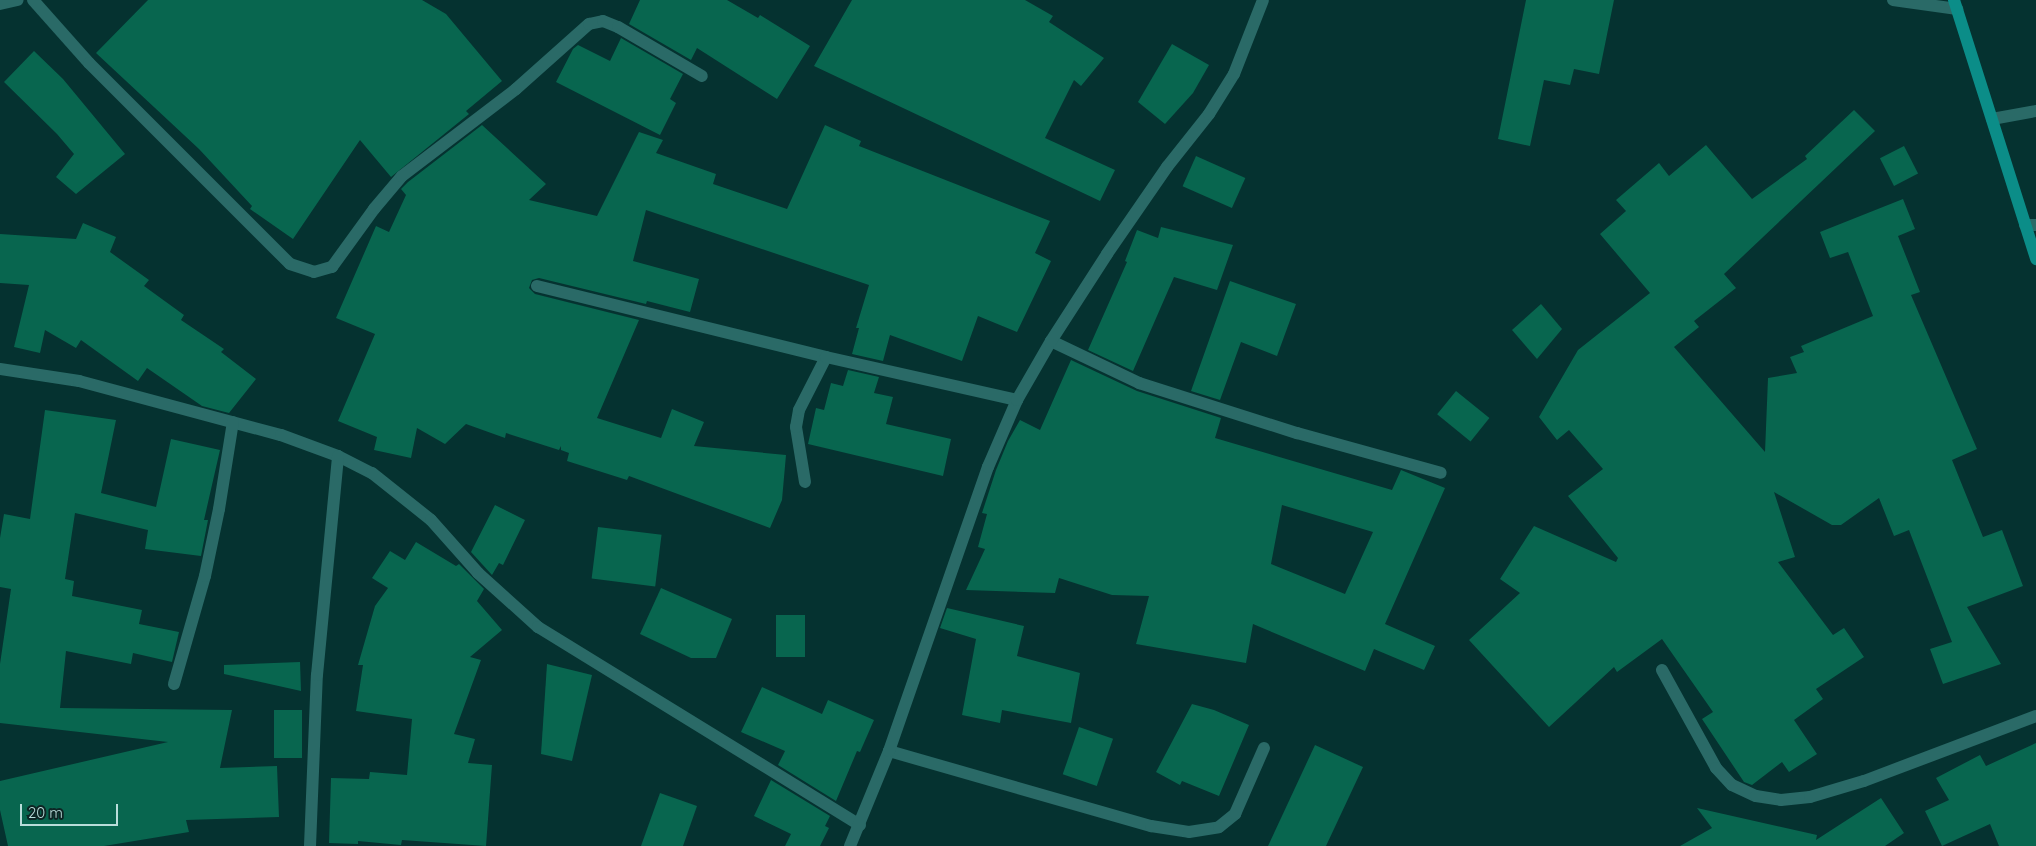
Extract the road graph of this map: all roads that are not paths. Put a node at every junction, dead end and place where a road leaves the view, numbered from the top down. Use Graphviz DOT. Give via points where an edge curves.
graph roads {
  1 [pos="18,0"];
  2 [pos="33,0"];
  3 [pos="1262,0"];
  4 [pos="1893,0"];
  5 [pos="0,4"];
  6 [pos="1955,5"];
  7 [pos="702,76"];
  8 [pos="2036,111"];
  9 [pos="1992,119"];
  10 [pos="2031,225"];
  11 [pos="2036,259"];
  12 [pos="537,286"];
  13 [pos="1051,342"];
  14 [pos="826,357"];
  15 [pos="0,369"];
  16 [pos="1017,400"];
  17 [pos="233,422"];
  18 [pos="338,456"];
  19 [pos="1441,473"];
  20 [pos="805,482"];
  21 [pos="1662,670"];
  22 [pos="174,684"];
  23 [pos="2036,716"];
  24 [pos="1264,748"];
  25 [pos="889,751"];
  26 [pos="860,825"];
  27 [pos="310,846"];
  28 [pos="850,846"];
  1 -- 5 [label="street"];
  2 -- 7 [label="street" via="89,63 290,264 314,272 332,267 402,176 516,89 589,24 604,21 618,27"];
  3 -- 13 [label="street" via="1234,74 1209,114 1167,167 1107,254"];
  4 -- 6 [label="street"];
  6 -- 9 [label="street"];
  8 -- 9 [label="street"];
  9 -- 10 [label="street"];
  10 -- 11 [label="street"];
  12 -- 14 [label="street"];
  13 -- 16 [label="street"];
  13 -- 19 [label="street" via="1139,383 1297,433"];
  14 -- 16 [label="street"];
  14 -- 20 [label="street" via="799,410 796,428"];
  15 -- 17 [label="street" via="79,381"];
  16 -- 25 [label="street" via="988,468"];
  17 -- 18 [label="street"];
  17 -- 22 [label="street" via="219,510"];
  18 -- 26 [label="street" via="372,473 431,520 478,574 538,627"];
  18 -- 27 [label="street" via="317,675"];
  21 -- 23 [label="street" via="1716,768 1732,785 1756,796 1781,800 1810,797 1864,781"];
  24 -- 25 [label="street" via="1235,814 1219,827 1189,832 1151,826"];
  25 -- 26 [label="street"];
  26 -- 28 [label="street"];
}
